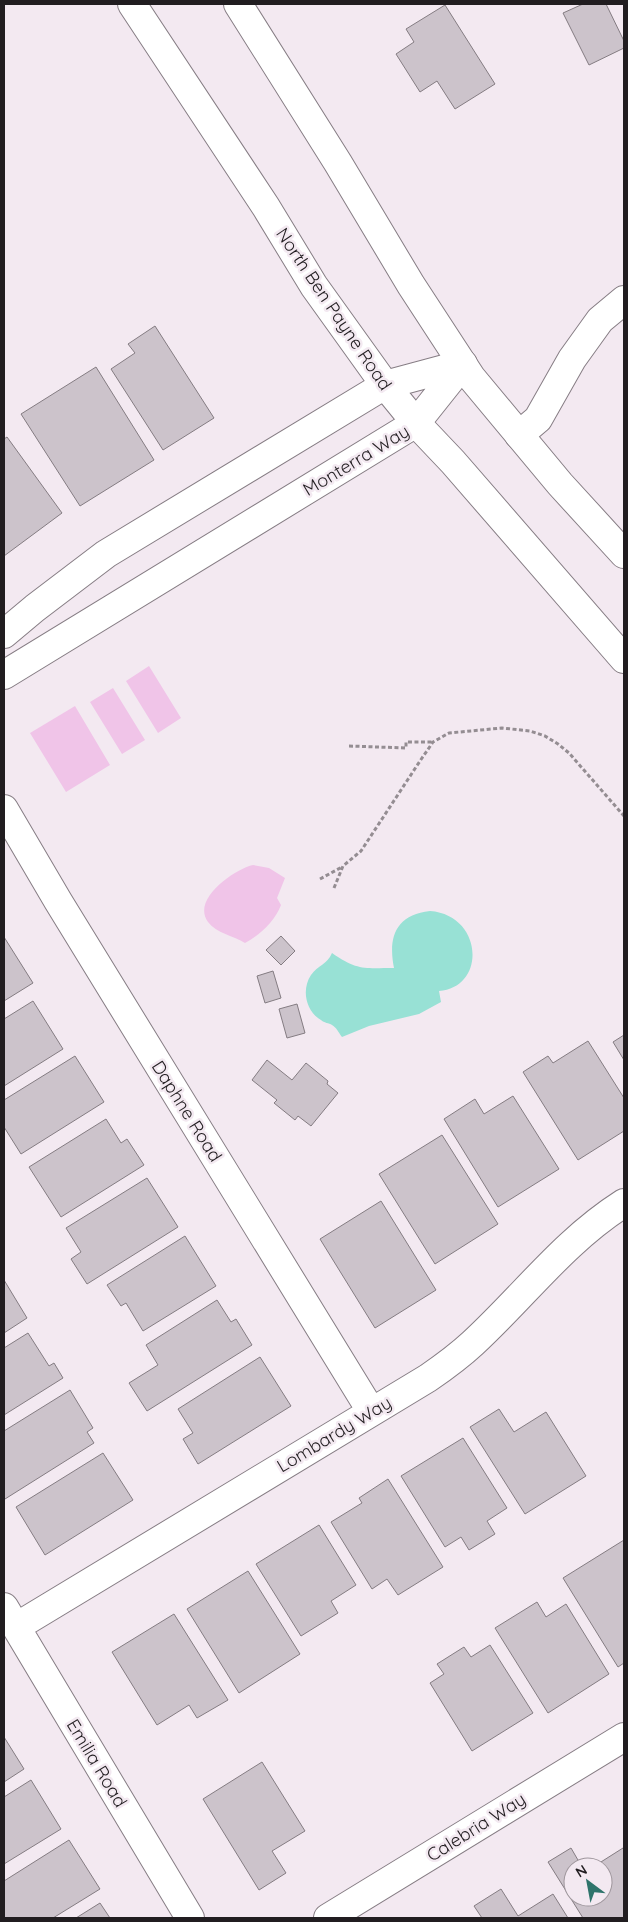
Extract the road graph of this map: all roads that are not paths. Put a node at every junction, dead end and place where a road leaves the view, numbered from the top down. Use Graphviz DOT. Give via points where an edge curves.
graph roads {
  1 [pos="132,4"];
  2 [pos="238,4"];
  3 [pos="624,300"];
  4 [pos="463,364"];
  5 [pos="385,386"];
  6 [pos="416,423"];
  7 [pos="519,435"];
  8 [pos="624,554"];
  9 [pos="4,634"];
  10 [pos="624,659"];
  11 [pos="4,675"];
  12 [pos="4,809"];
  13 [pos="624,1204"];
  14 [pos="371,1411"];
  15 [pos="10,1617"];
  16 [pos="624,1736"];
  17 [pos="190,1918"];
  18 [pos="328,1918"];
  1 -- 5 [label="street, North Ben Payne Road" via="266,207 314,286"];
  2 -- 4 [label="street"];
  3 -- 7 [label="street" via="600,320 572,360 538,420"];
  4 -- 5 [label="street"];
  4 -- 6 [label="street, Monterra Way"];
  4 -- 7 [label="street"];
  5 -- 6 [label="street, North Ben Payne Road"];
  5 -- 9 [label="street" via="106,554"];
  6 -- 10 [label="street, North Ben Payne Road"];
  6 -- 11 [label="street, Monterra Way"];
  7 -- 8 [label="street"];
  12 -- 14 [label="street, Daphne Road"];
  13 -- 14 [label="street, Lombardy Way" via="554,1259 453,1360"];
  14 -- 15 [label="street, Lombardy Way"];
  15 -- 17 [label="street, Emilia Road"];
  16 -- 18 [label="street, Calebria Way"];
}
